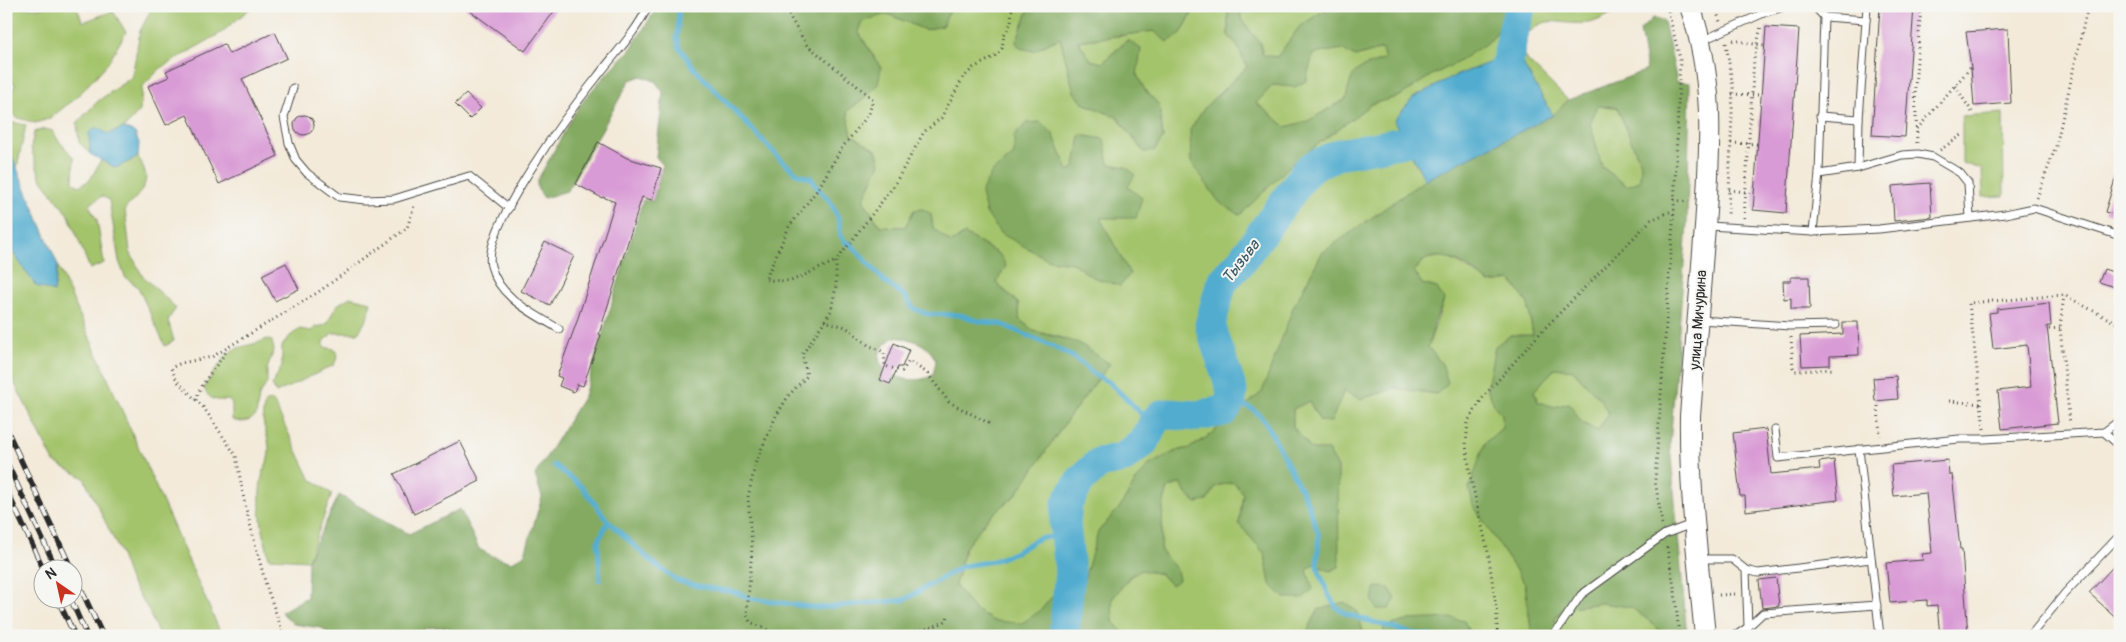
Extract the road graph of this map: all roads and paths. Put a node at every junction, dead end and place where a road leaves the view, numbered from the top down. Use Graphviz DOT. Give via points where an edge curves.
graph roads {
  1 [pos="648,6"];
  2 [pos="782,6"];
  3 [pos="1012,6"];
  4 [pos="1667,6"];
  5 [pos="1690,6"];
  6 [pos="1786,6"];
  7 [pos="1814,6"];
  8 [pos="1867,6"];
  9 [pos="1921,6"];
  10 [pos="2088,6"];
  11 [pos="1764,13"];
  12 [pos="1824,17"];
  13 [pos="1866,20"];
  14 [pos="1725,38"];
  15 [pos="1701,42"];
  16 [pos="1757,46"];
  17 [pos="1764,46"];
  18 [pos="1971,68"];
  19 [pos="1955,86"];
  20 [pos="293,88"];
  21 [pos="1732,94"];
  22 [pos="1752,95"];
  23 [pos="1761,95"];
  24 [pos="1820,116"];
  25 [pos="1974,116"];
  26 [pos="1859,119"];
  27 [pos="1917,129"];
  28 [pos="1962,135"];
  29 [pos="1731,143"];
  30 [pos="1749,144"];
  31 [pos="1758,144"];
  32 [pos="1918,154"];
  33 [pos="1933,157"];
  34 [pos="1858,168"];
  35 [pos="1819,174"];
  36 [pos="1729,190"];
  37 [pos="419,191"];
  38 [pos="1746,192"];
  39 [pos="1754,194"];
  40 [pos="509,208"];
  41 [pos="2034,208"];
  42 [pos="1674,210"];
  43 [pos="1970,218"];
  44 [pos="1744,219"];
  45 [pos="1705,226"];
  46 [pos="1813,232"];
  47 [pos="2120,236"];
  48 [pos="836,261"];
  49 [pos="2064,295"];
  50 [pos="1698,320"];
  51 [pos="824,321"];
  52 [pos="1836,325"];
  53 [pos="2120,325"];
  54 [pos="1791,326"];
  55 [pos="2049,328"];
  56 [pos="2060,328"];
  57 [pos="559,329"];
  58 [pos="228,349"];
  59 [pos="1835,369"];
  60 [pos="196,400"];
  61 [pos="1949,401"];
  62 [pos="1981,404"];
  63 [pos="1878,406"];
  64 [pos="2120,420"];
  65 [pos="992,425"];
  66 [pos="1775,430"];
  67 [pos="2104,432"];
  68 [pos="2071,434"];
  69 [pos="1985,439"];
  70 [pos="2120,446"];
  71 [pos="1881,447"];
  72 [pos="1859,449"];
  73 [pos="1694,523"];
  74 [pos="1665,534"];
  75 [pos="2120,535"];
  76 [pos="1697,559"];
  77 [pos="1871,559"];
  78 [pos="1746,570"];
  79 [pos="1877,605"];
  80 [pos="948,613"];
  81 [pos="1748,628"];
  82 [pos="284,636"];
  83 [pos="781,636"];
  84 [pos="902,636"];
  85 [pos="1497,636"];
  86 [pos="1553,636"];
  87 [pos="1679,636"];
  88 [pos="1705,636"];
  89 [pos="1730,636"];
  90 [pos="1880,636"];
  91 [pos="2030,636"];
  1 -- 40 [label="lane" via="561,123"];
  2 -- 48 [label="path" via="807,45 873,99 869,114 841,149 818,189 789,227 765,280 791,282"];
  3 -- 48 [label="path" via="1011,23 1004,34 1002,48 963,78 941,118 924,132 893,187"];
  4 -- 42 [label="path" via="1680,59"];
  5 -- 15 [label="main road, улица Мичурина"];
  6 -- 11 [label="lane"];
  7 -- 12 [label="lane"];
  8 -- 13 [label="lane"];
  9 -- 27 [label="path" via="1915,88"];
  10 -- 41 [label="path" via="2056,146"];
  11 -- 15 [label="lane"];
  11 -- 16 [label="path"];
  12 -- 13 [label="lane"];
  12 -- 24 [label="lane"];
  13 -- 26 [label="lane"];
  14 -- 16 [label="path"];
  15 -- 45 [label="main road, улица Мичурина" via="1708,79 1710,128"];
  16 -- 17 [label="path"];
  16 -- 22 [label="path"];
  18 -- 19 [label="path"];
  19 -- 25 [label="path"];
  19 -- 27 [label="path"];
  20 -- 37 [label="lane" via="284,117 296,160 308,173 339,197 394,199"];
  21 -- 22 [label="path"];
  22 -- 23 [label="path"];
  22 -- 30 [label="path"];
  24 -- 26 [label="lane"];
  24 -- 35 [label="lane"];
  26 -- 34 [label="lane"];
  27 -- 32 [label="path"];
  28 -- 33 [label="path"];
  29 -- 30 [label="path"];
  30 -- 31 [label="path"];
  30 -- 38 [label="path"];
  32 -- 33 [label="lane"];
  32 -- 34 [label="lane" via="1902,155"];
  33 -- 43 [label="lane" via="1960,173 1968,183"];
  34 -- 35 [label="lane"];
  35 -- 46 [label="lane"];
  36 -- 38 [label="path"];
  37 -- 40 [label="lane" via="469,176"];
  37 -- 58 [label="path" via="407,228 317,293"];
  38 -- 39 [label="path"];
  38 -- 44 [label="path"];
  40 -- 57 [label="lane" via="492,245 491,266 502,288 516,303"];
  41 -- 43 [label="lane"];
  41 -- 47 [label="lane"];
  42 -- 74 [label="path" via="1655,480"];
  42 -- 85 [label="path" via="1651,220 1556,316 1484,396 1468,421 1468,462 1488,552"];
  43 -- 46 [label="lane" via="1879,229"];
  45 -- 46 [label="lane"];
  45 -- 50 [label="main road, улица Мичурина"];
  48 -- 51 [label="path" via="831,311"];
  49 -- 53 [label="path"];
  49 -- 56 [label="path"];
  49 -- 62 [label="path" via="1969,303"];
  50 -- 54 [label="lane"];
  50 -- 73 [label="main road, улица Мичурина" via="1690,416"];
  51 -- 65 [label="path" via="846,327 868,345 884,352 885,366 902,371 909,361 927,373 949,402"];
  51 -- 83 [label="path" via="802,355 807,376 789,395 776,416 756,461 748,497 752,547 747,615 750,622"];
  52 -- 54 [label="lane"];
  54 -- 59 [label="path" via="1795,371"];
  55 -- 56 [label="path"];
  56 -- 68 [label="path"];
  58 -- 60 [label="path" via="201,385"];
  58 -- 60 [label="path" via="212,358 171,368 177,382"];
  60 -- 82 [label="path" via="236,456 266,585"];
  61 -- 62 [label="path"];
  62 -- 69 [label="path"];
  63 -- 71 [label="path"];
  64 -- 67 [label="lane"];
  66 -- 72 [label="lane" via="1778,458"];
  67 -- 68 [label="lane"];
  67 -- 70 [label="lane"];
  68 -- 69 [label="lane"];
  69 -- 71 [label="lane"];
  71 -- 72 [label="lane"];
  72 -- 77 [label="lane"];
  73 -- 74 [label="lane"];
  73 -- 76 [label="main road, улица Мичурина"];
  74 -- 86 [label="lane" via="1582,595"];
  74 -- 87 [label="path"];
  75 -- 91 [label="lane"];
  76 -- 78 [label="lane" via="1732,559"];
  76 -- 88 [label="main road, улица Мичурина"];
  77 -- 78 [label="lane" via="1758,573"];
  77 -- 79 [label="lane"];
  78 -- 81 [label="lane"];
  79 -- 81 [label="lane" via="1763,614"];
  79 -- 90 [label="lane"];
  80 -- 84 [label="path" via="947,620 940,625"];
  81 -- 89 [label="lane"];
}
